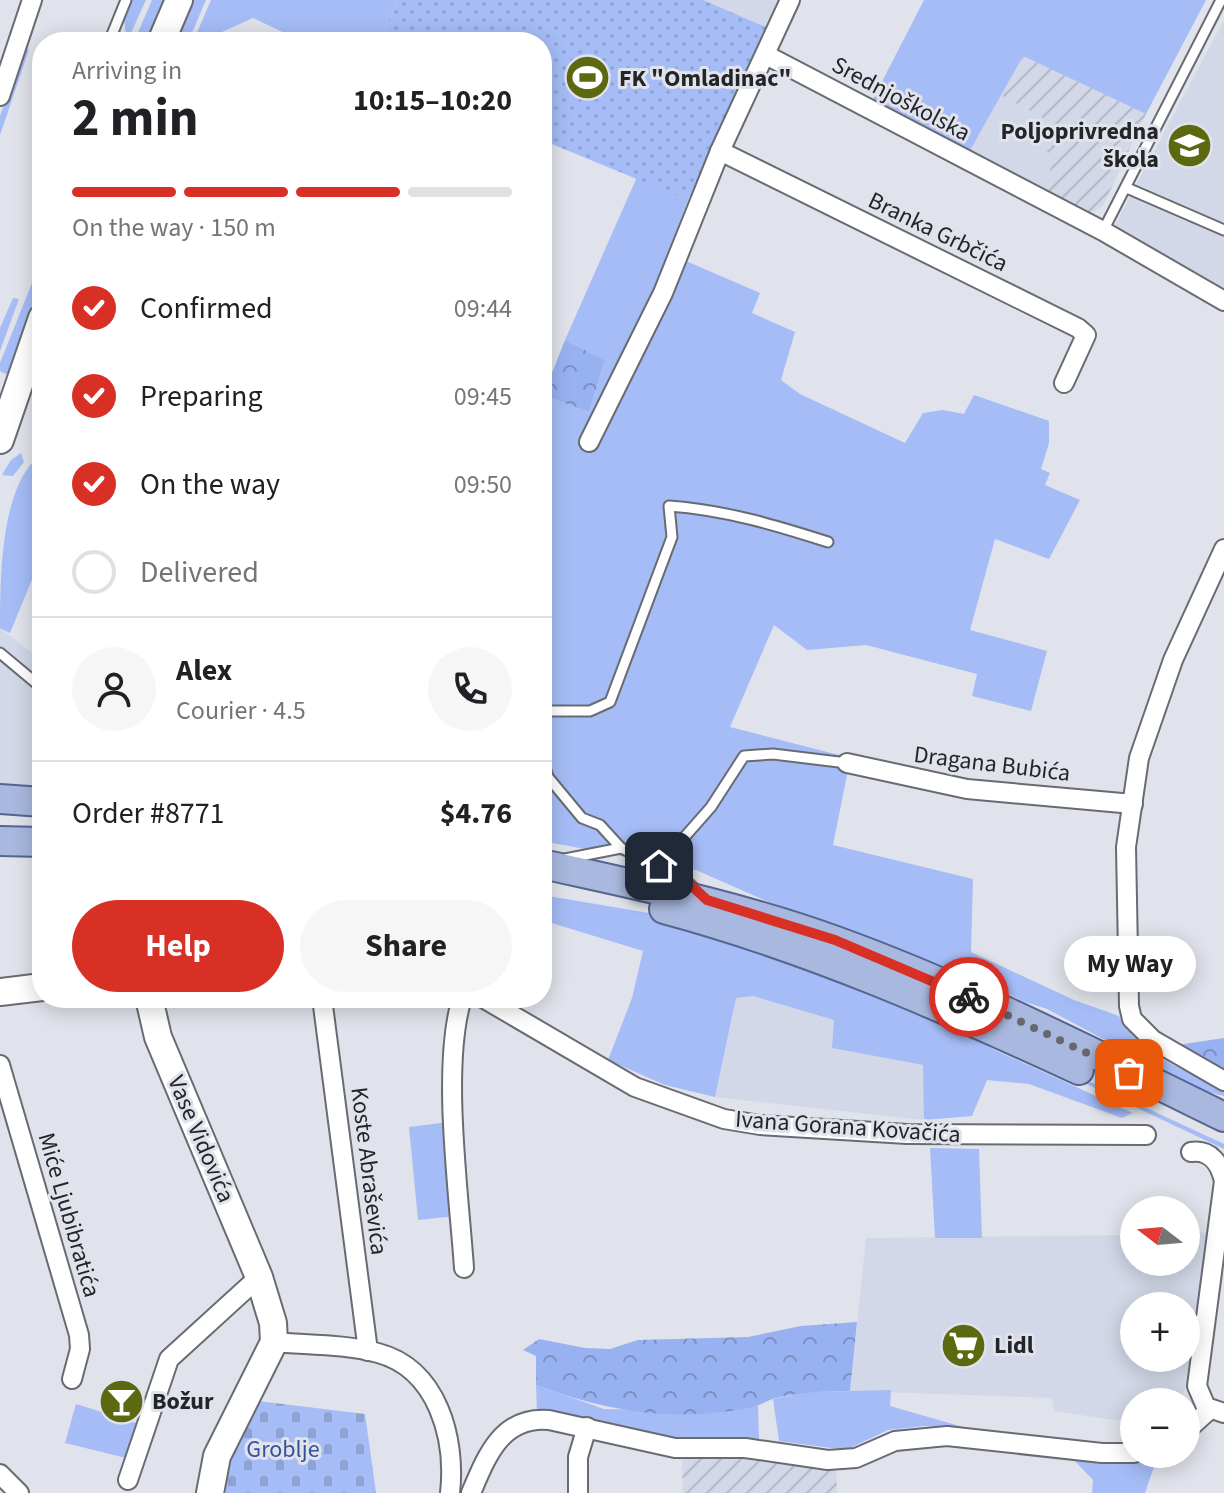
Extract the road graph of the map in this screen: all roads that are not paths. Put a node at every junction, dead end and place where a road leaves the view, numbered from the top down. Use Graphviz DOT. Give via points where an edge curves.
graph roads {
  1 [pos="32,0"];
  2 [pos="126,0"];
  3 [pos="179,0"];
  4 [pos="790,0"];
  5 [pos="1221,0"];
  6 [pos="113,32"];
  7 [pos="165,32"];
  8 [pos="766,55"];
  9 [pos="0,96"];
  10 [pos="720,151"];
  11 [pos="1127,188"];
  12 [pos="1224,230"];
  13 [pos="1103,231"];
  14 [pos="1224,301"];
  15 [pos="32,347"];
  16 [pos="1064,383"];
  17 [pos="0,440"];
  18 [pos="589,442"];
  19 [pos="828,542"];
  20 [pos="1223,553"];
  21 [pos="0,653"];
  22 [pos="32,680"];
  23 [pos="552,711"];
  24 [pos="847,763"];
  25 [pos="552,782"];
  26 [pos="0,799"];
  27 [pos="32,801"];
  28 [pos="1133,804"];
  29 [pos="0,814"];
  30 [pos="32,814"];
  31 [pos="0,841"];
  32 [pos="32,842"];
  33 [pos="621,848"];
  34 [pos="552,860"];
  35 [pos="552,864"];
  36 [pos="659,866"];
  37 [pos="552,883"];
  38 [pos="707,900"];
  39 [pos="32,988"];
  40 [pos="0,992"];
  41 [pos="151,1008"];
  42 [pos="323,1008"];
  43 [pos="460,1008"];
  44 [pos="500,1008"];
  45 [pos="0,1065"];
  46 [pos="1224,1081"];
  47 [pos="1155,1086"];
  48 [pos="1224,1104"];
  49 [pos="1224,1117"];
  50 [pos="1146,1135"];
  51 [pos="1224,1137"];
  52 [pos="1191,1152"];
  53 [pos="464,1268"];
  54 [pos="259,1277"];
  55 [pos="274,1342"];
  56 [pos="368,1351"];
  57 [pos="72,1379"];
  58 [pos="1217,1411"];
  59 [pos="1200,1422"];
  60 [pos="587,1427"];
  61 [pos="1120,1453"];
  62 [pos="0,1474"];
  63 [pos="128,1480"];
  64 [pos="19,1493"];
  65 [pos="210,1493"];
  66 [pos="450,1493"];
  67 [pos="471,1493"];
  68 [pos="578,1493"];
  1 -- 9 [label="street"];
  2 -- 6 [label="lane"];
  3 -- 7 [label="street"];
  4 -- 8 [label="street"];
  5 -- 11 [label="lane"];
  8 -- 10 [label="street"];
  8 -- 13 [label="street, Srednjoškolska"];
  10 -- 16 [label="street, Branka Grbčića" via="1078,328 1086,335"];
  10 -- 18 [label="street" via="663,293"];
  11 -- 12 [label="lane"];
  11 -- 13 [label="lane"];
  13 -- 14 [label="street, Srednjoškolska"];
  15 -- 17 [label="street"];
  19 -- 23 [label="lane" via="760,520 669,506 672,537 610,702 590,711"];
  20 -- 28 [label="street" via="1150,721"];
  21 -- 22 [label="lane"];
  24 -- 28 [label="street, Dragana Bubića" via="967,789"];
  24 -- 36 [label="lane" via="744,756 711,807"];
  25 -- 33 [label="lane" via="582,818 600,825"];
  26 -- 27 [label="main road"];
  28 -- 46 [label="street" via="1126,847 1130,1015 1153,1040"];
  29 -- 30 [label="main road"];
  31 -- 32 [label="main road"];
  33 -- 34 [label="lane"];
  33 -- 36 [label="lane"];
  35 -- 38 [label="main road"];
  36 -- 38 [label="lane" via="681,876"];
  37 -- 51 [label="main road" via="720,924 875,978"];
  38 -- 47 [label="main road" via="871,954"];
  39 -- 40 [label="street"];
  41 -- 54 [label="street, Vase Vidovića" via="158,1037"];
  42 -- 56 [label="street, Koste Abraševića"];
  43 -- 53 [label="street" via="454,1080"];
  44 -- 50 [label="street, Ivana Gorana Kovačića" via="635,1087 724,1119 907,1134"];
  45 -- 57 [label="street, Miće Ljubibratića" via="79,1335"];
  47 -- 48 [label="main road"];
  47 -- 49 [label="main road"];
  52 -- 58 [label="street" via="1204,1152 1217,1162 1224,1181 1197,1368 1197,1390"];
  54 -- 55 [label="street, Vase Vidovića"];
  54 -- 63 [label="street" via="169,1359"];
  55 -- 56 [label="street"];
  55 -- 65 [label="street" via="217,1456"];
  56 -- 66 [label="street" via="404,1367 433,1399 450,1433"];
  58 -- 59 [label="street"];
  60 -- 61 [label="street" via="675,1448 745,1448 828,1460 856,1458 895,1441 947,1436"];
  60 -- 67 [label="street" via="540,1419 513,1426 494,1445"];
  60 -- 68 [label="street" via="578,1457"];
  62 -- 64 [label="street"];
}
